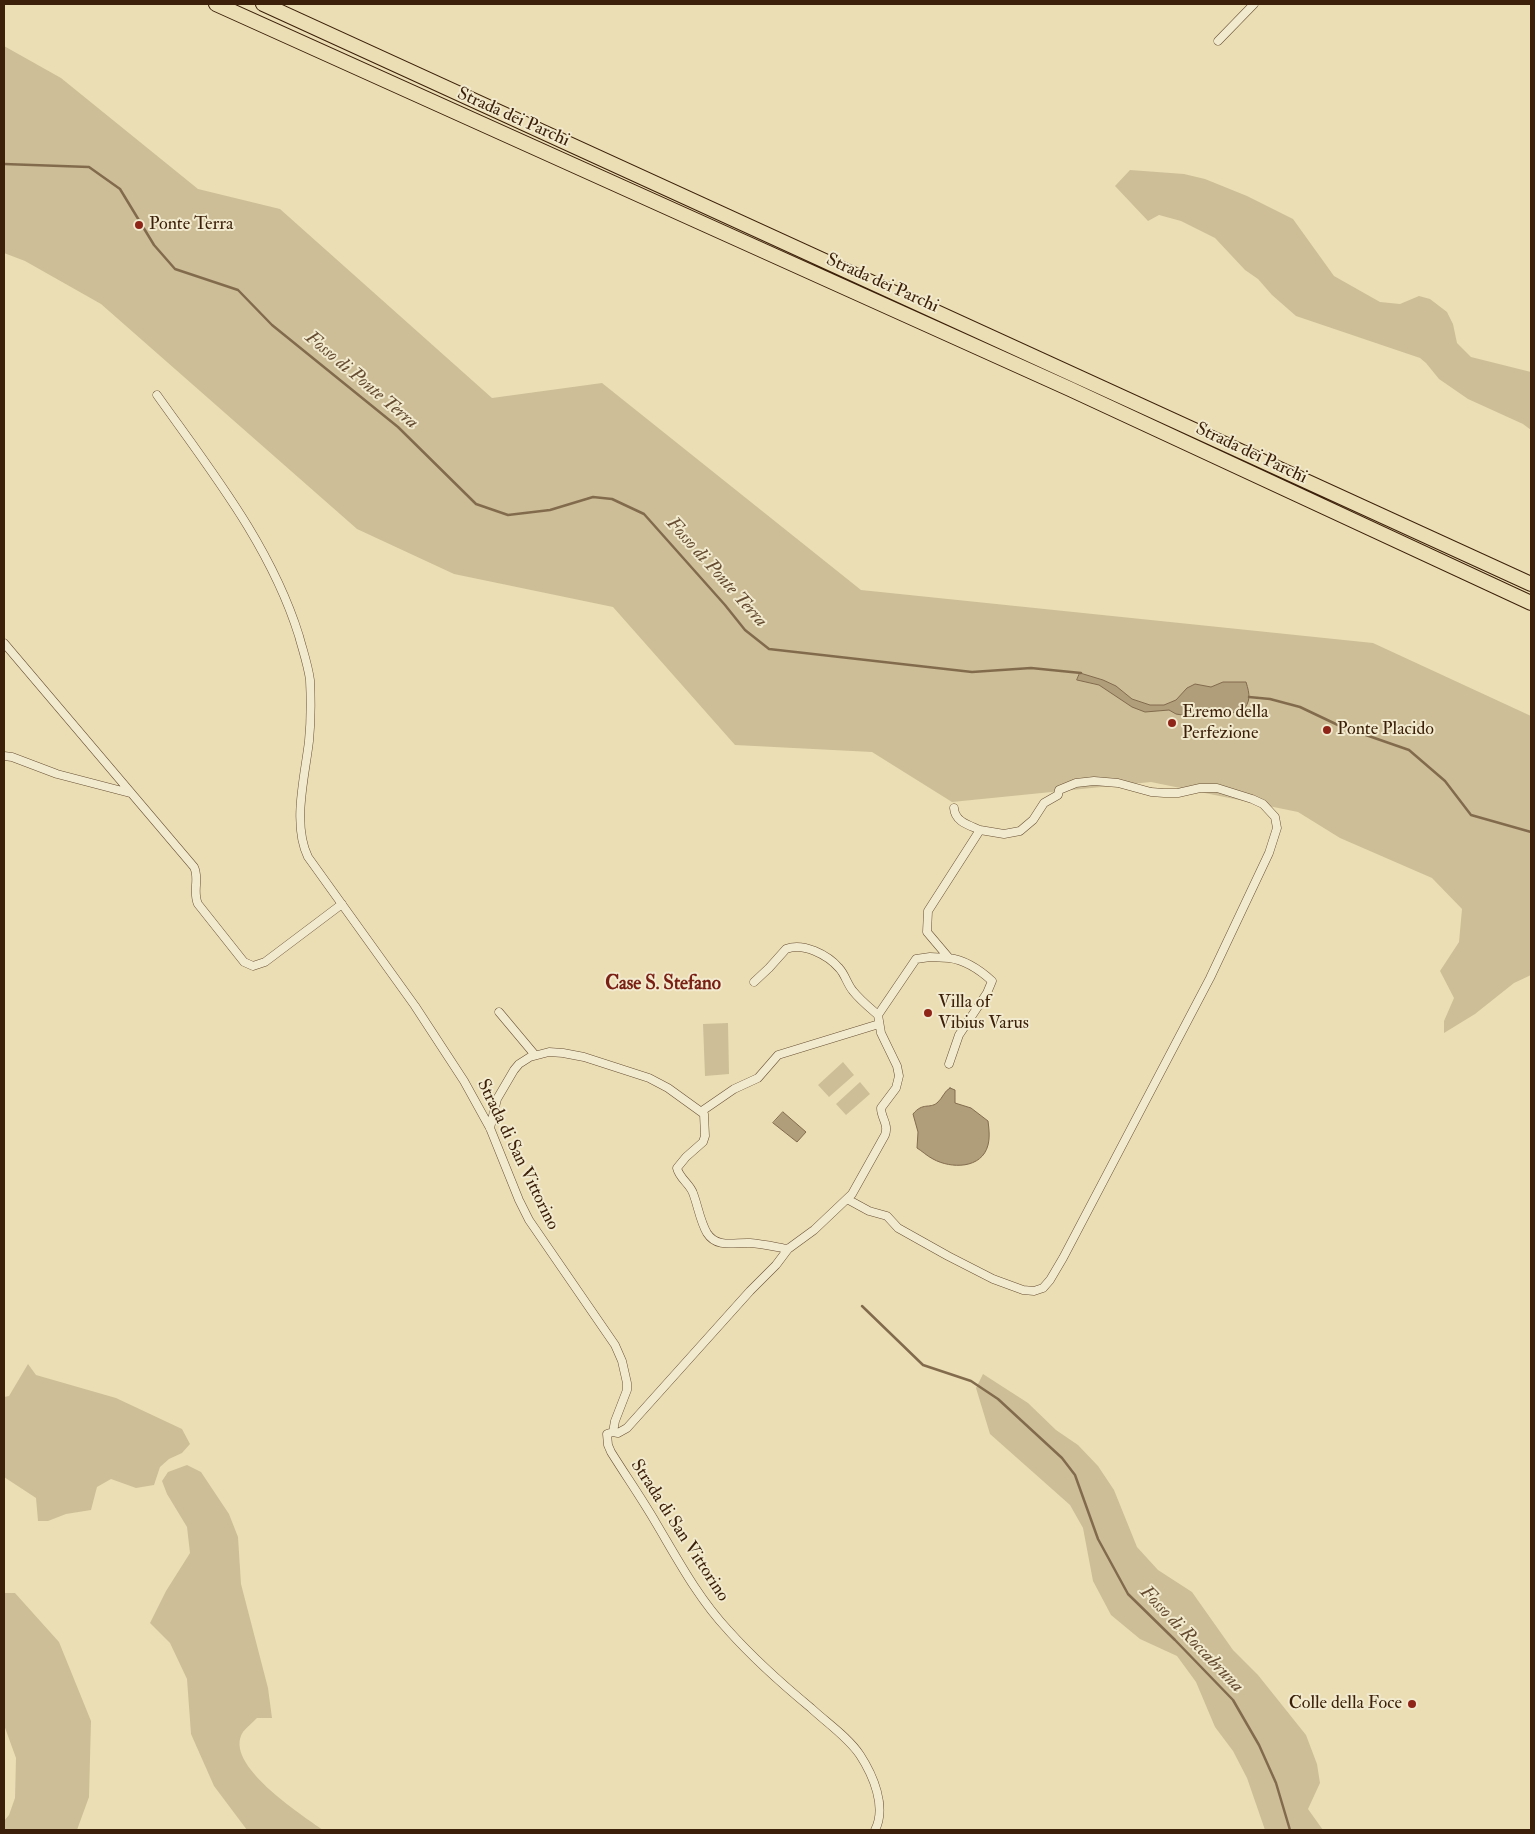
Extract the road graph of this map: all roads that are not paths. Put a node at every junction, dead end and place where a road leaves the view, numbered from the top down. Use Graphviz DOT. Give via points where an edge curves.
graph roads {
  1 [pos="216,4"];
  2 [pos="263,4"];
  3 [pos="1254,4"];
  4 [pos="1218,41"];
  5 [pos="157,396"];
  6 [pos="1531,584"];
  7 [pos="1531,603"];
  8 [pos="4,643"];
  9 [pos="4,756"];
  10 [pos="130,793"];
  11 [pos="954,808"];
  12 [pos="980,830"];
  13 [pos="342,904"];
  14 [pos="949,958"];
  15 [pos="754,982"];
  16 [pos="499,1012"];
  17 [pos="878,1019"];
  18 [pos="535,1055"];
  19 [pos="949,1064"];
  20 [pos="702,1111"];
  21 [pos="490,1128"];
  22 [pos="847,1200"];
  23 [pos="788,1249"];
  24 [pos="613,1432"];
  25 [pos="875,1830"];
  1 -- 7 [label="highway, Strada dei Parchi" via="1070,390"];
  2 -- 6 [label="highway, Strada dei Parchi"];
  3 -- 4 [label="street"];
  5 -- 13 [label="street, Strada di San Vittorino" via="241,514 290,610 306,660 310,689 301,811 302,840 312,863"];
  8 -- 10 [label="street"];
  9 -- 10 [label="street"];
  10 -- 13 [label="street" via="194,867 197,873 194,893 198,904 246,964 258,966 265,962"];
  11 -- 12 [label="street" via="957,819"];
  12 -- 14 [label="street" via="928,911 926,932"];
  12 -- 22 [label="street" via="1004,834 1020,832 1044,803 1058,795 1059,790 1076,783 1094,782 1118,783 1164,793 1221,789 1263,804 1275,817 1278,828 1210,978 1046,1286 1032,1291 1001,1283 914,1238 887,1216"];
  13 -- 21 [label="street, Strada di San Vittorino" via="427,1023"];
  14 -- 17 [label="street" via="916,959"];
  14 -- 19 [label="street" via="966,963 992,981 959,1035"];
  15 -- 17 [label="street" via="786,949 809,949 837,966 852,990"];
  16 -- 18 [label="street"];
  17 -- 20 [label="street" via="778,1055 758,1078 734,1088"];
  17 -- 22 [label="street" via="898,1068 899,1079 881,1108 887,1127 885,1135"];
  18 -- 20 [label="street" via="549,1052 572,1055 646,1077"];
  18 -- 21 [label="street" via="519,1064 507,1080"];
  20 -- 23 [label="street" via="705,1118 703,1142 677,1168 692,1190 709,1236 724,1243"];
  21 -- 24 [label="street, Strada di San Vittorino" via="528,1220 606,1330 620,1356 627,1390"];
  22 -- 23 [label="street"];
  23 -- 24 [label="street" via="627,1428"];
  24 -- 25 [label="street, Strada di San Vittorino" via="607,1434 611,1452 709,1608 743,1646 858,1751 879,1802 880,1820"];
}
